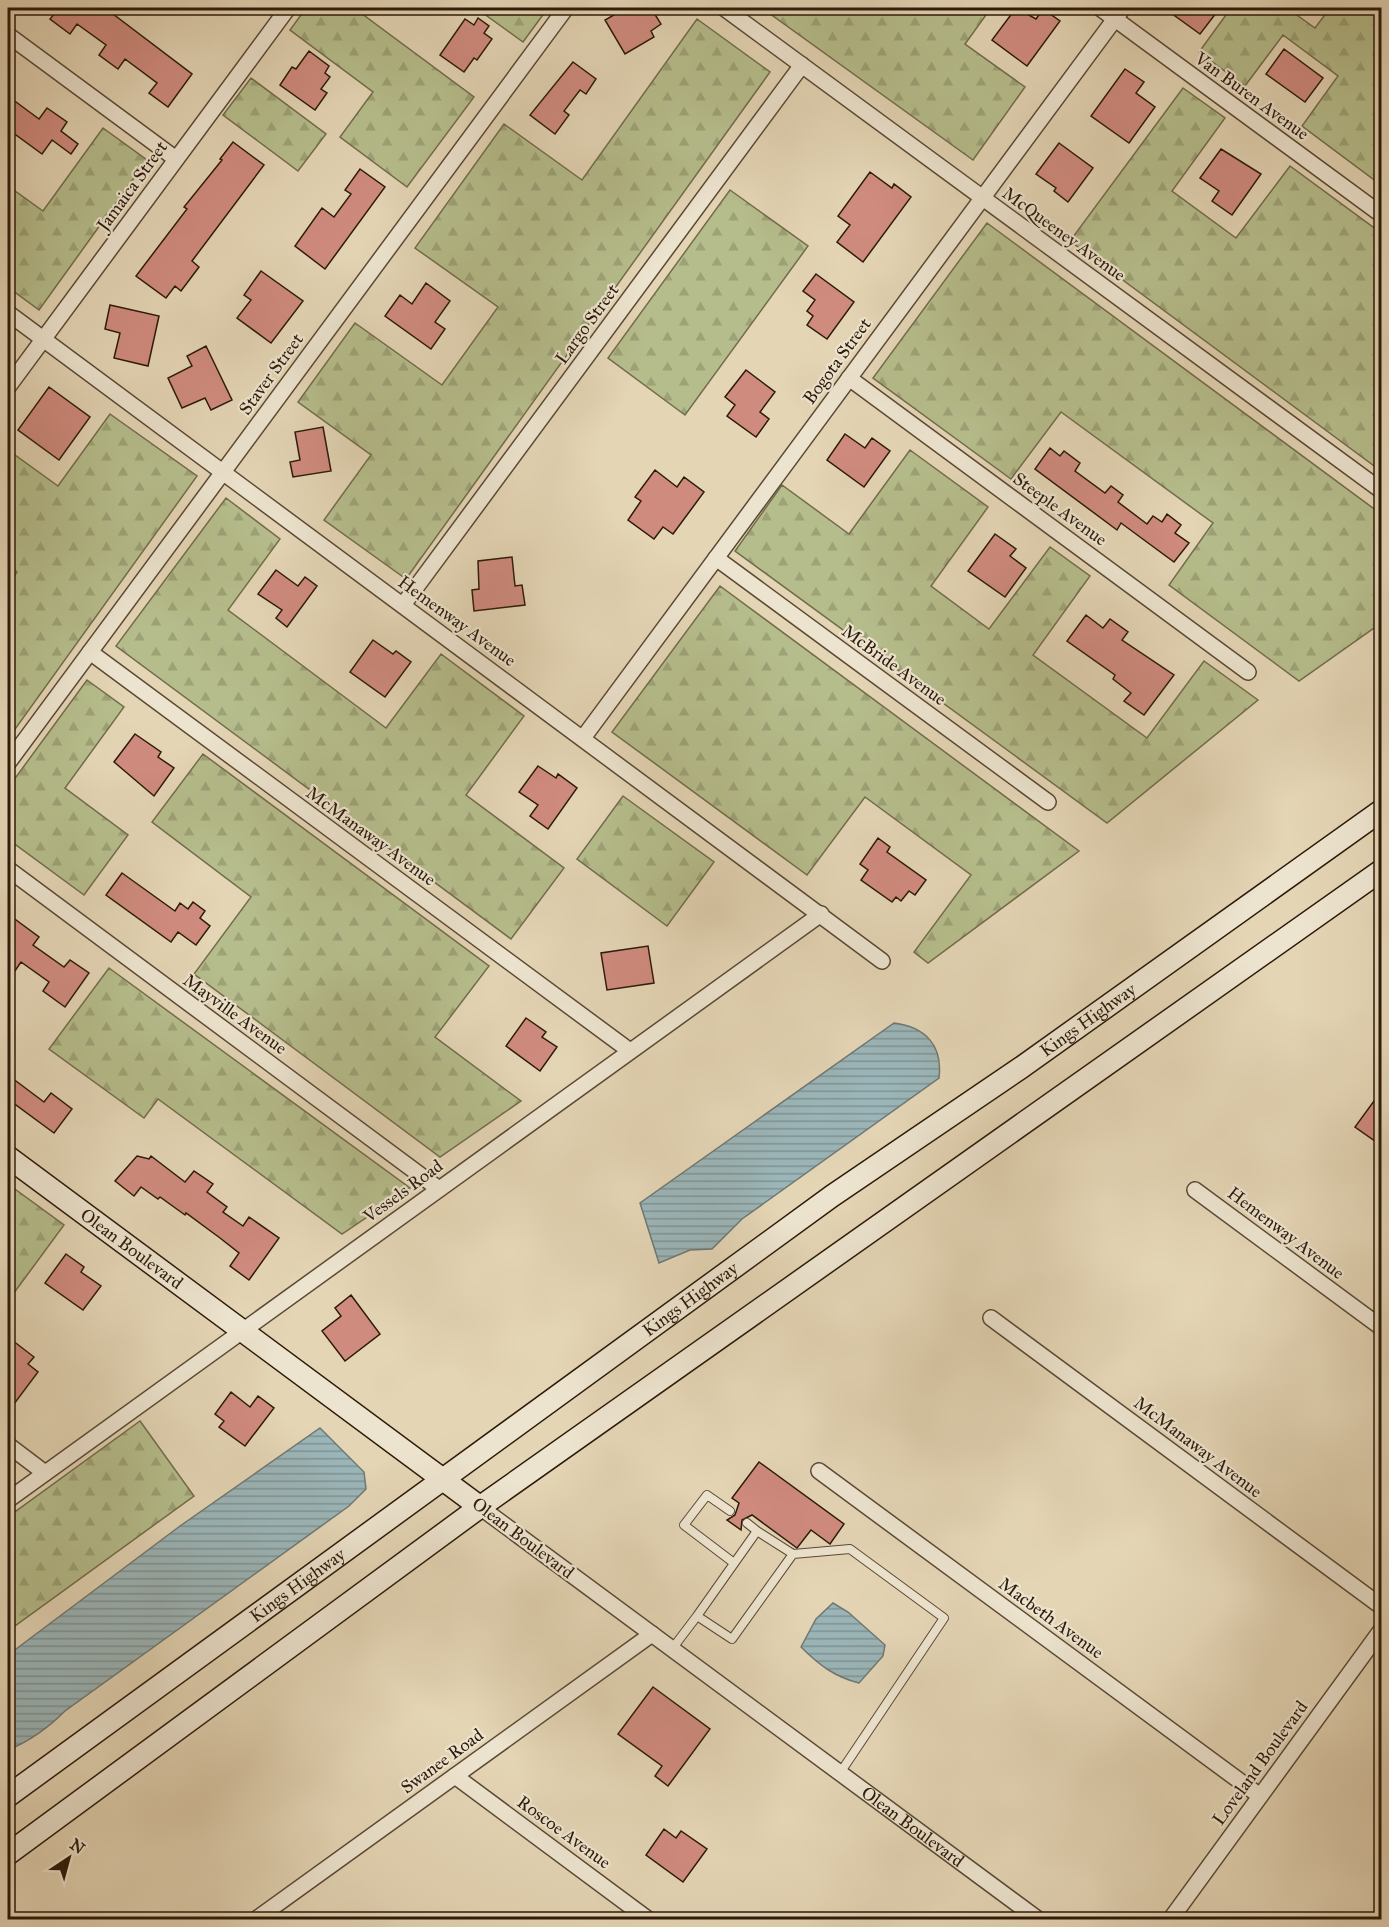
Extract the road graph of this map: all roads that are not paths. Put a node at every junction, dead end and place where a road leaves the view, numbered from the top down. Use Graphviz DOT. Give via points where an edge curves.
graph roads {
  1 [pos="288,8"];
  2 [pos="566,8"];
  3 [pos="724,8"];
  4 [pos="1100,8"];
  5 [pos="1119,13"];
  6 [pos="8,35"];
  7 [pos="802,65"];
  8 [pos="176,159"];
  9 [pos="982,198"];
  10 [pos="1382,216"];
  11 [pos="8,313"];
  12 [pos="43,339"];
  13 [pos="849,378"];
  14 [pos="8,387"];
  15 [pos="223,472"];
  16 [pos="1382,491"];
  17 [pos="716,558"];
  18 [pos="403,605"];
  19 [pos="90,652"];
  20 [pos="1248,672"];
  21 [pos="583,738"];
  22 [pos="8,763"];
  23 [pos="1048,802"];
  24 [pos="1382,810"];
  25 [pos="8,870"];
  26 [pos="1382,870"];
  27 [pos="821,914"];
  28 [pos="882,961"];
  29 [pos="630,1052"];
  30 [pos="8,1157"];
  31 [pos="439,1189"];
  32 [pos="1195,1190"];
  33 [pos="991,1318"];
  34 [pos="1382,1328"];
  35 [pos="242,1331"];
  36 [pos="8,1445"];
  37 [pos="819,1471"];
  38 [pos="45,1473"];
  39 [pos="442,1478"];
  40 [pos="8,1500"];
  41 [pos="480,1507"];
  42 [pos="730,1511"];
  43 [pos="747,1523"];
  44 [pos="757,1531"];
  45 [pos="793,1554"];
  46 [pos="734,1563"];
  47 [pos="1382,1607"];
  48 [pos="697,1616"];
  49 [pos="1382,1629"];
  50 [pos="652,1634"];
  51 [pos="672,1648"];
  52 [pos="840,1773"];
  53 [pos="455,1776"];
  54 [pos="8,1796"];
  55 [pos="1260,1796"];
  56 [pos="8,1854"];
  57 [pos="264,1917"];
  58 [pos="649,1920"];
  59 [pos="1039,1920"];
  60 [pos="1170,1920"];
  1 -- 8 [label="street, Jamaica Street"];
  2 -- 15 [label="street, Staver Street"];
  3 -- 7 [label="street, McQueeney Avenue"];
  4 -- 5 [label="street, Van Buren Avenue"];
  5 -- 9 [label="street, Bogota Street"];
  5 -- 10 [label="street, Van Buren Avenue"];
  6 -- 8 [label="street"];
  7 -- 9 [label="street, McQueeney Avenue"];
  7 -- 18 [label="street, Largo Street"];
  8 -- 12 [label="street, Jamaica Street"];
  9 -- 13 [label="street, Bogota Street"];
  9 -- 16 [label="street, McQueeney Avenue"];
  11 -- 12 [label="street, Hemenway Avenue"];
  12 -- 14 [label="street, Jamaica Street"];
  12 -- 15 [label="street, Hemenway Avenue"];
  13 -- 17 [label="street, Bogota Street"];
  13 -- 20 [label="street, Steeple Avenue"];
  15 -- 18 [label="street, Hemenway Avenue"];
  15 -- 19 [label="street, Staver Street"];
  17 -- 21 [label="street, Bogota Street"];
  17 -- 23 [label="street, McBride Avenue"];
  18 -- 21 [label="street, Hemenway Avenue"];
  19 -- 22 [label="street, Staver Street"];
  19 -- 29 [label="street, McManaway Avenue"];
  21 -- 27 [label="street, Hemenway Avenue"];
  24 -- 39 [label="main road, Kings Highway" via="1022,1067 832,1196"];
  25 -- 31 [label="street, Mayville Avenue"];
  26 -- 41 [label="main road"];
  27 -- 28 [label="street, Hemenway Avenue"];
  27 -- 29 [label="street, Vessels Road"];
  29 -- 31 [label="street, Vessels Road"];
  30 -- 35 [label="main road, Olean Boulevard"];
  31 -- 35 [label="street, Vessels Road"];
  32 -- 34 [label="street, Hemenway Avenue"];
  33 -- 47 [label="street, McManaway Avenue"];
  35 -- 38 [label="street, Vessels Road"];
  35 -- 39 [label="main road, Olean Boulevard"];
  36 -- 38 [label="street"];
  37 -- 55 [label="street, Macbeth Avenue"];
  38 -- 40 [label="street, Vessels Road"];
  39 -- 41 [label="main road, Olean Boulevard"];
  39 -- 54 [label="main road, Kings Highway"];
  41 -- 50 [label="street, Olean Boulevard"];
  41 -- 56 [label="main road"];
  42 -- 46 [label="lane" via="707,1495 684,1525"];
  43 -- 44 [label="lane"];
  44 -- 45 [label="lane"];
  44 -- 46 [label="lane"];
  45 -- 48 [label="lane" via="732,1639"];
  45 -- 52 [label="lane" via="850,1550 944,1618"];
  46 -- 48 [label="lane"];
  48 -- 51 [label="lane"];
  49 -- 55 [label="street, Loveland Boulevard"];
  50 -- 51 [label="street, Olean Boulevard"];
  50 -- 53 [label="street, Swanee Road"];
  51 -- 52 [label="street, Olean Boulevard"];
  52 -- 59 [label="street, Olean Boulevard"];
  53 -- 57 [label="street, Swanee Road"];
  53 -- 58 [label="street, Roscoe Avenue"];
  55 -- 60 [label="street, Loveland Boulevard"];
}
